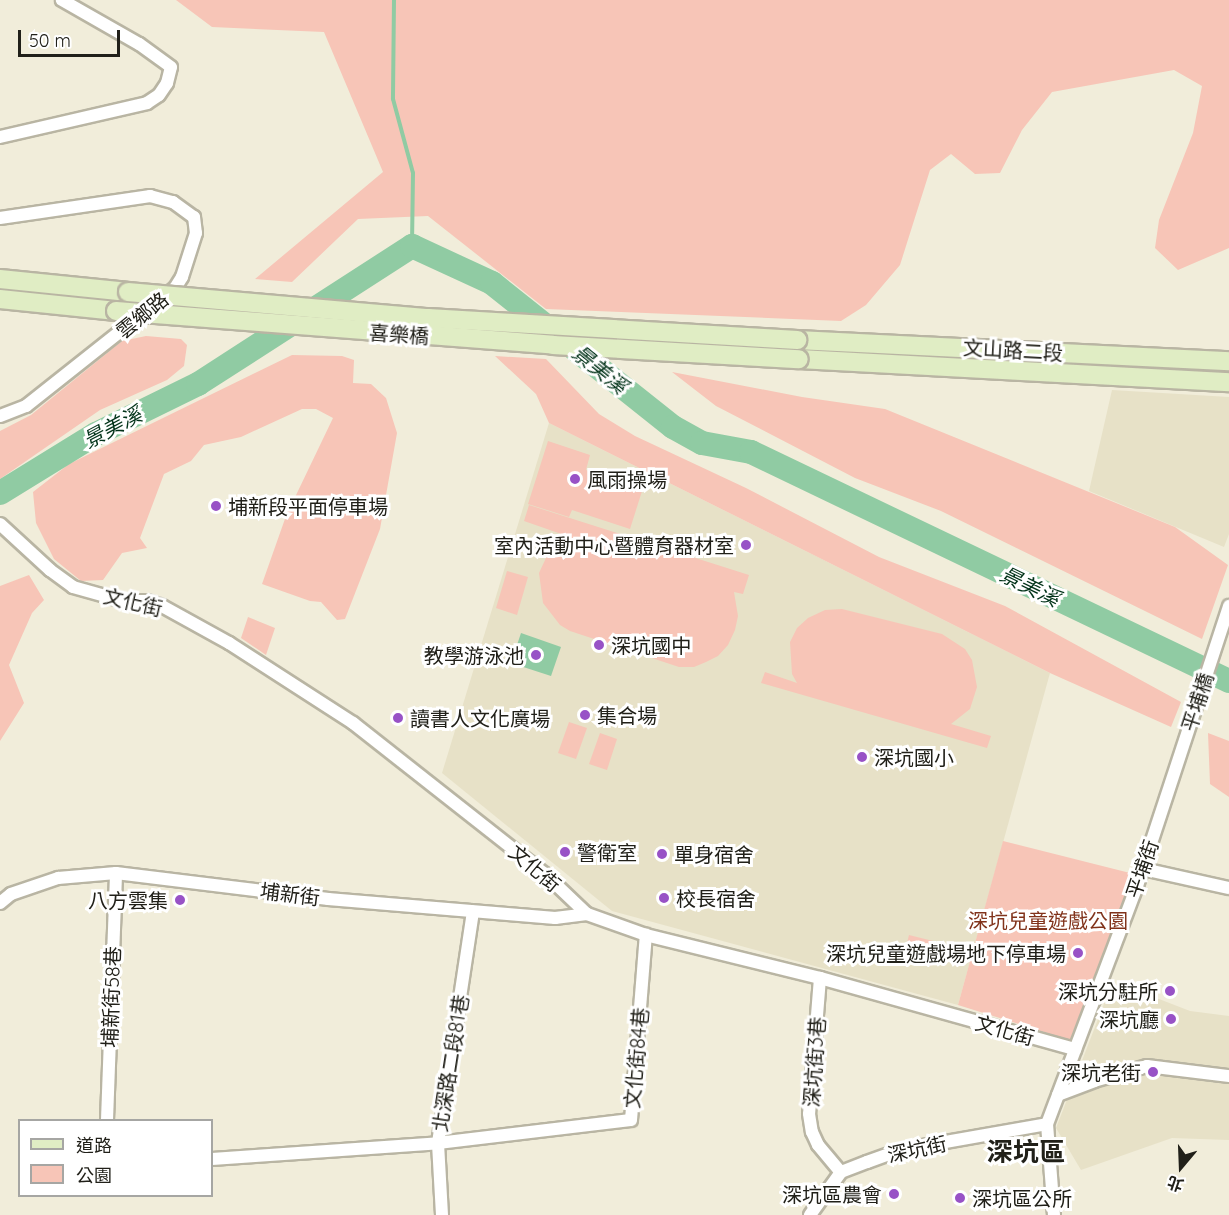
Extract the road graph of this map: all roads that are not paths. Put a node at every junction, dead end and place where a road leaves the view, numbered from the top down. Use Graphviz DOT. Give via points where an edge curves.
graph roads {
  1 [pos="62,0"];
  2 [pos="0,137"];
  3 [pos="0,218"];
  4 [pos="0,279"];
  5 [pos="0,299"];
  6 [pos="797,340"];
  7 [pos="799,359"];
  8 [pos="1229,361"];
  9 [pos="1229,382"];
  10 [pos="0,416"];
  11 [pos="0,524"];
  12 [pos="1229,606"];
  13 [pos="1177,764"];
  14 [pos="1143,869"];
  15 [pos="116,873"];
  16 [pos="1229,888"];
  17 [pos="0,903"];
  18 [pos="473,912"];
  19 [pos="587,914"];
  20 [pos="646,935"];
  21 [pos="820,978"];
  22 [pos="1075,1049"];
  23 [pos="1229,1076"];
  24 [pos="1058,1095"];
  25 [pos="107,1119"];
  26 [pos="1047,1124"];
  27 [pos="438,1143"];
  28 [pos="213,1159"];
  29 [pos="841,1173"];
  30 [pos="441,1215"];
  31 [pos="810,1215"];
  32 [pos="1053,1215"];
  1 -- 2 [label="street" via="171,67 167,83 147,103"];
  3 -- 10 [label="street, 雲鄉路" via="150,196 173,201 194,217 196,233 175,288 26,406"];
  4 -- 6 [label="main road, 喜樂橋, bridge" via="428,318"];
  5 -- 7 [label="main road, 喜樂橋, bridge" via="386,333"];
  6 -- 8 [label="main road, 文山路二段"];
  7 -- 9 [label="main road, 文山路二段"];
  11 -- 19 [label="street, 文化街" via="73,587 123,601 162,606 229,643 353,723 545,874"];
  12 -- 13 [label="street, 平埔橋"];
  13 -- 14 [label="street, 平埔街"];
  14 -- 16 [label="street"];
  14 -- 22 [label="street, 平埔街"];
  15 -- 17 [label="street, 埔新街" via="58,878 11,894"];
  15 -- 18 [label="street, 埔新街"];
  15 -- 25 [label="street, 埔新街58巷"];
  18 -- 19 [label="street, 埔新街" via="555,918"];
  18 -- 27 [label="street, 北深路二段81巷"];
  19 -- 20 [label="street, 文化街"];
  20 -- 21 [label="street, 文化街"];
  20 -- 27 [label="street, 文化街84巷" via="631,1120"];
  21 -- 22 [label="street, 文化街"];
  21 -- 29 [label="street, 深坑街3巷" via="809,1114 818,1145"];
  22 -- 24 [label="street, 平埔街"];
  23 -- 24 [label="street" via="1147,1066"];
  24 -- 26 [label="street, 平埔街"];
  26 -- 29 [label="street, 深坑街" via="900,1150"];
  26 -- 32 [label="street, 平埔街"];
  27 -- 28 [label="street"];
  27 -- 30 [label="street, 北深路二段81巷"];
  29 -- 31 [label="street"];
}
